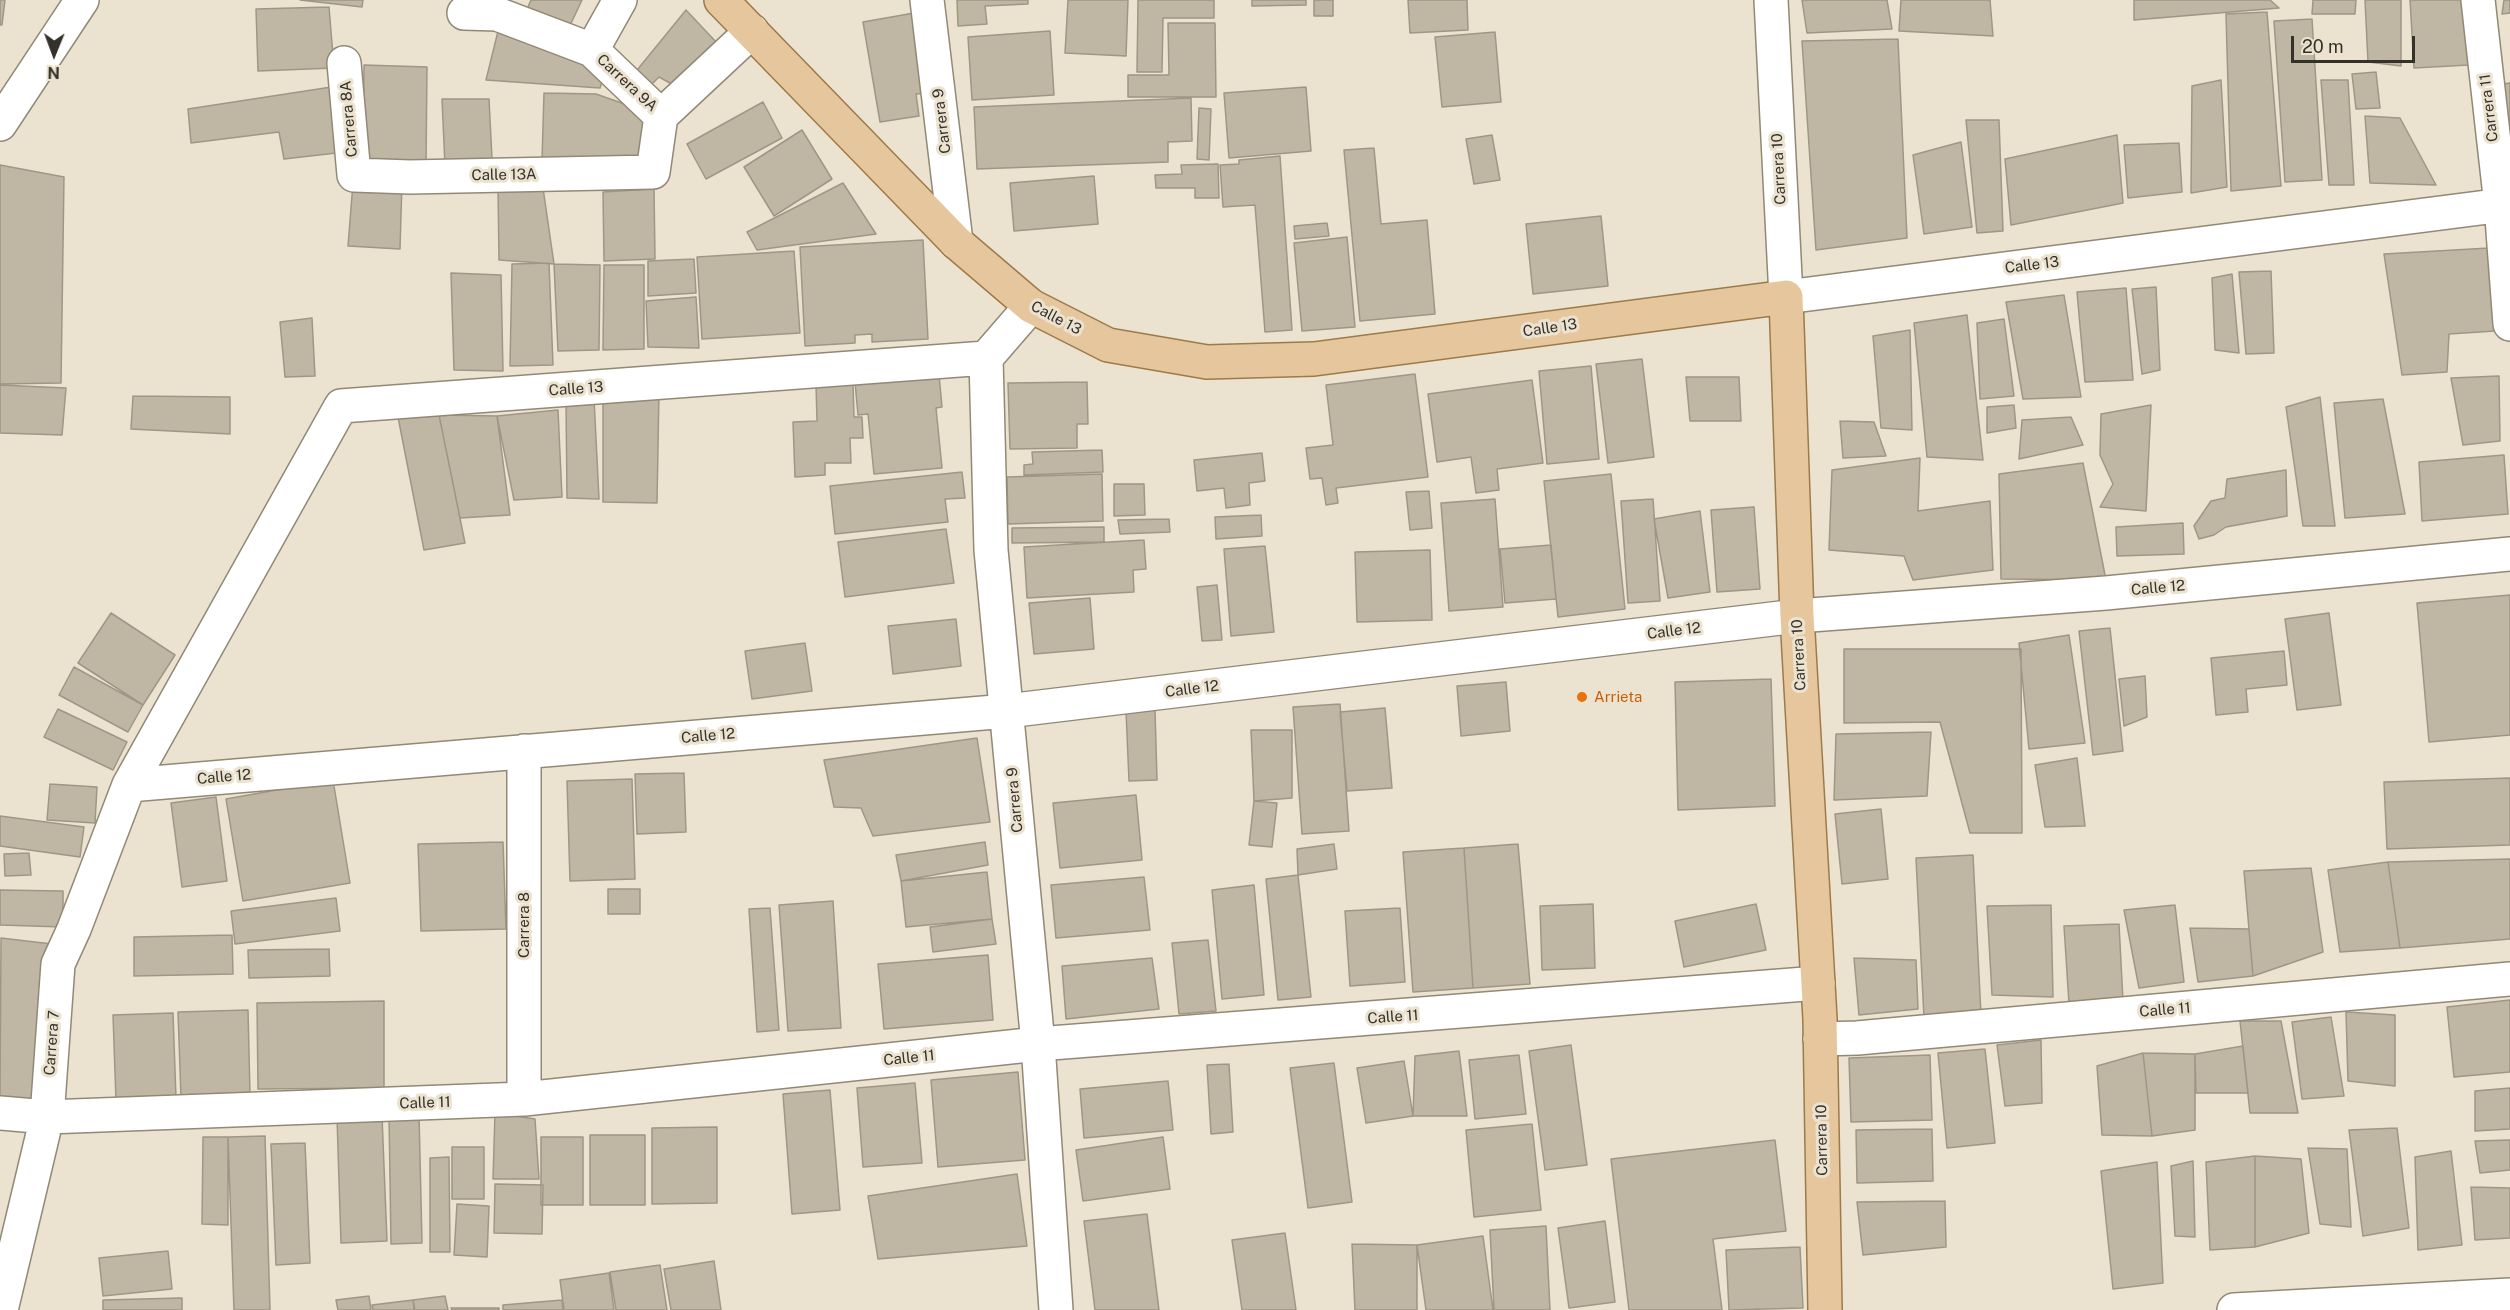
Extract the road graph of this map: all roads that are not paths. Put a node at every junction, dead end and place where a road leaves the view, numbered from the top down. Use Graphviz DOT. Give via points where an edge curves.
graph roads {
  1 [pos="82,0"];
  2 [pos="620,0"];
  3 [pos="721,0"];
  4 [pos="927,0"];
  5 [pos="1771,0"];
  6 [pos="2478,0"];
  7 [pos="464,13"];
  8 [pos="752,31"];
  9 [pos="592,50"];
  10 [pos="344,63"];
  11 [pos="11,90"];
  12 [pos="661,116"];
  13 [pos="0,124"];
  14 [pos="653,172"];
  15 [pos="354,174"];
  16 [pos="2505,204"];
  17 [pos="956,242"];
  18 [pos="1786,297"];
  19 [pos="1031,306"];
  20 [pos="2510,324"];
  21 [pos="986,358"];
  22 [pos="2510,554"];
  23 [pos="1797,616"];
  24 [pos="1007,711"];
  25 [pos="524,751"];
  26 [pos="129,785"];
  27 [pos="2510,979"];
  28 [pos="1818,983"];
  29 [pos="1820,1039"];
  30 [pos="1038,1044"];
  31 [pos="524,1099"];
  32 [pos="0,1113"];
  33 [pos="46,1117"];
  34 [pos="2510,1295"];
  35 [pos="1,1310"];
  36 [pos="1056,1310"];
  37 [pos="1825,1310"];
  38 [pos="2234,1310"];
  1 -- 11 [label="street"];
  2 -- 9 [label="street, Carrera 9A"];
  3 -- 8 [label="main road, Calle 13"];
  4 -- 17 [label="street, Carrera 9"];
  5 -- 18 [label="street, Carrera 10"];
  6 -- 16 [label="street, Carrera 11"];
  7 -- 9 [label="street" via="496,14"];
  8 -- 12 [label="street"];
  8 -- 17 [label="main road, Calle 13"];
  9 -- 12 [label="street, Carrera 9A"];
  10 -- 15 [label="street, Carrera 8A"];
  11 -- 13 [label="street"];
  12 -- 14 [label="street, Carrera 9A"];
  14 -- 15 [label="street, Calle 13A" via="410,177"];
  16 -- 18 [label="street, Calle 13"];
  16 -- 20 [label="street, Carrera 11"];
  17 -- 19 [label="main road, Calle 13"];
  18 -- 19 [label="main road, Calle 13" via="1314,359 1207,362 1108,345"];
  18 -- 23 [label="main road, Carrera 10"];
  19 -- 21 [label="street"];
  21 -- 24 [label="street, Carrera 9" via="991,550"];
  21 -- 26 [label="street, Calle 13" via="341,406"];
  22 -- 23 [label="street, Calle 12" via="2106,593"];
  23 -- 24 [label="street, Calle 12"];
  23 -- 28 [label="main road, Carrera 10"];
  24 -- 25 [label="street, Calle 12"];
  24 -- 30 [label="street, Carrera 9"];
  25 -- 26 [label="street, Calle 12"];
  25 -- 31 [label="street, Carrera 8"];
  26 -- 33 [label="street, Carrera 7" via="58,964"];
  27 -- 29 [label="street, Calle 11"];
  28 -- 29 [label="main road, Carrera 10"];
  28 -- 30 [label="street, Calle 11"];
  29 -- 37 [label="main road, Carrera 10"];
  30 -- 31 [label="street, Calle 11"];
  30 -- 36 [label="street, Carrera 9"];
  31 -- 33 [label="street, Calle 11"];
  32 -- 33 [label="street, Calle 11"];
  33 -- 35 [label="street, Carrera 7"];
  34 -- 38 [label="street"];
}
